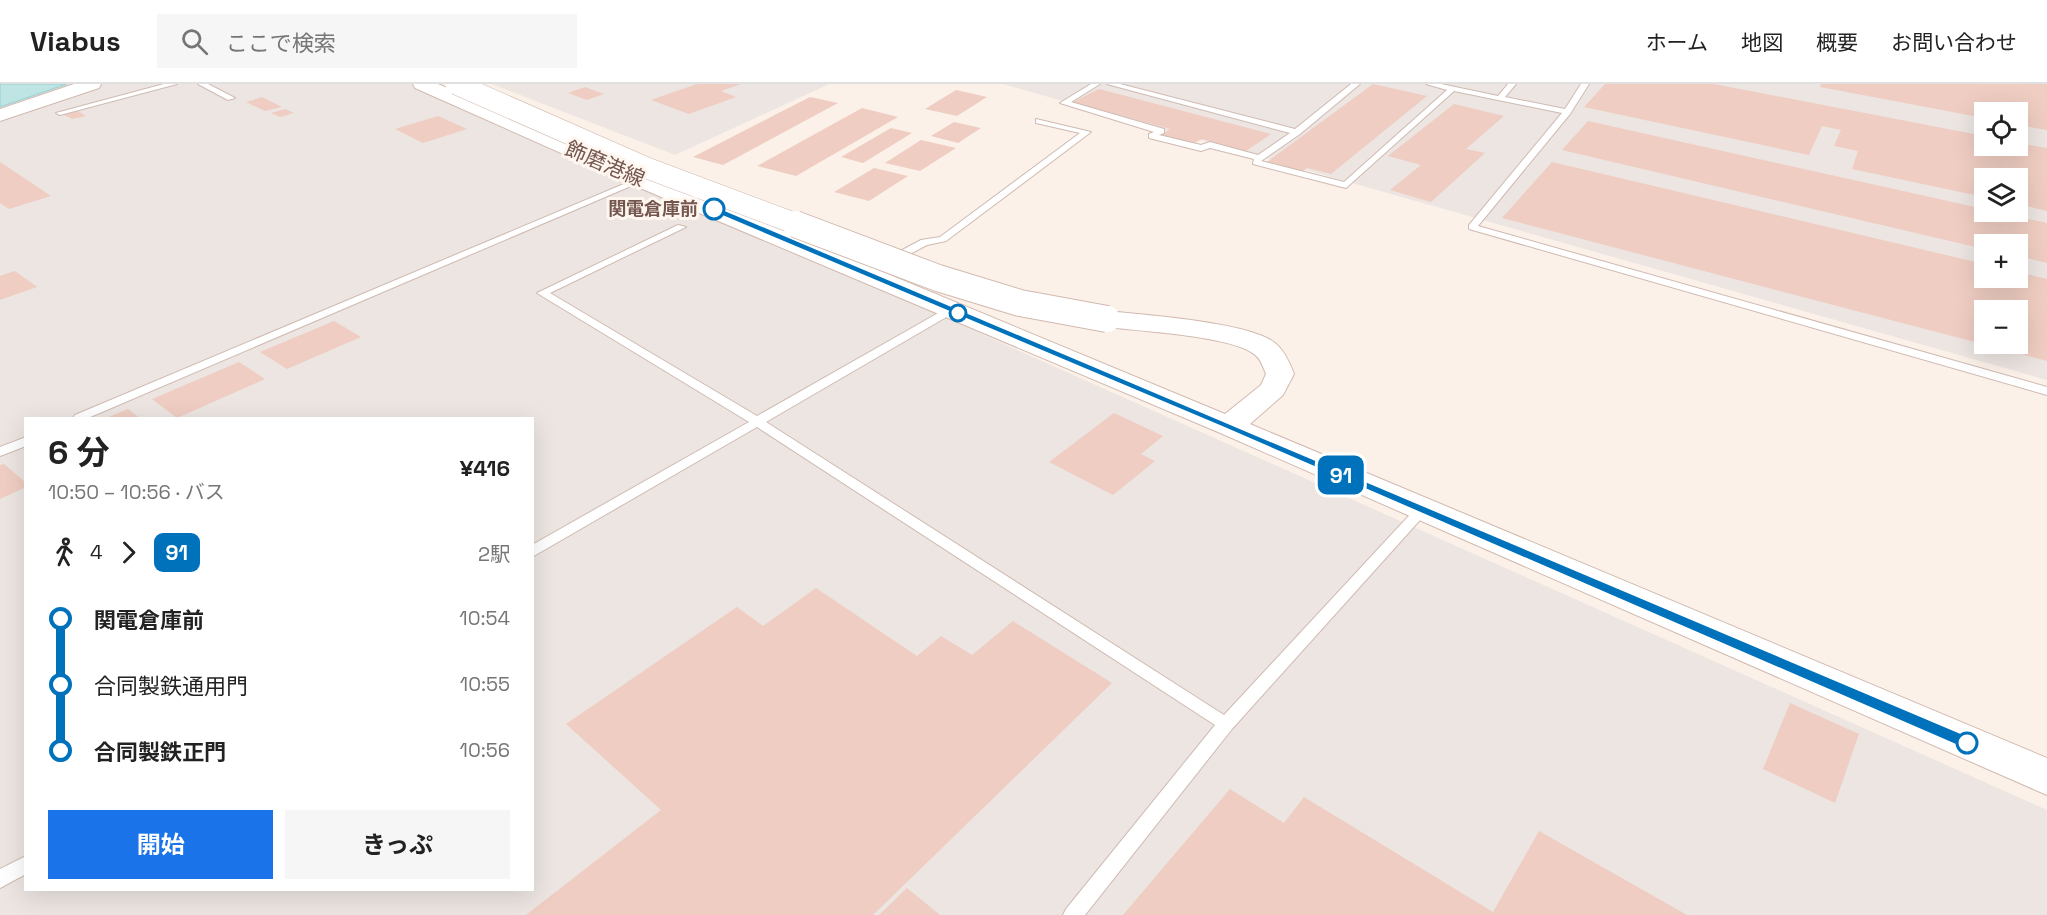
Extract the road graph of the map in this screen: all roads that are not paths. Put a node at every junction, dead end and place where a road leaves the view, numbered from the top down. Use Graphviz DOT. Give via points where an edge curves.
graph roads {
  1 [pos="92,84"];
  2 [pos="173,84"];
  3 [pos="202,84"];
  4 [pos="422,84"];
  5 [pos="456,84"];
  6 [pos="1096,84"];
  7 [pos="1111,84"];
  8 [pos="1356,84"];
  9 [pos="1430,84"];
  10 [pos="1512,84"];
  11 [pos="1585,84"];
  12 [pos="1452,88"];
  13 [pos="231,98"];
  14 [pos="1500,99"];
  15 [pos="1567,112"];
  16 [pos="60,113"];
  17 [pos="0,115"];
  18 [pos="1039,121"];
  19 [pos="1297,132"];
  20 [pos="1259,158"];
  21 [pos="641,180"];
  22 [pos="681,227"];
  23 [pos="865,274"];
  24 [pos="951,310"];
  25 [pos="2047,391"];
  26 [pos="81,417"];
  27 [pos="758,422"];
  28 [pos="1229,426"];
  29 [pos="24,442"];
  30 [pos="0,452"];
  31 [pos="1422,510"];
  32 [pos="534,551"];
  33 [pos="1226,724"];
  34 [pos="2047,777"];
  35 [pos="24,865"];
  36 [pos="0,879"];
  37 [pos="1073,915"];
  1 -- 17 [label="main road"];
  2 -- 16 [label="lane"];
  3 -- 13 [label="lane"];
  4 -- 21 [label="main road, 飾磨港線"];
  5 -- 28 [label="main road, bridge" via="647,168 938,278 1020,303 1212,334 1262,346 1275,359 1280,374 1273,389"];
  6 -- 20 [label="lane" via="1064,103 1161,131 1152,136"];
  7 -- 19 [label="lane"];
  8 -- 19 [label="lane"];
  9 -- 12 [label="lane"];
  10 -- 14 [label="lane"];
  11 -- 15 [label="lane"];
  12 -- 14 [label="lane"];
  12 -- 20 [label="lane" via="1346,184 1256,162"];
  14 -- 15 [label="lane"];
  15 -- 25 [label="lane" via="1472,227"];
  18 -- 23 [label="lane" via="1087,132 943,239 924,242"];
  19 -- 20 [label="lane"];
  21 -- 23 [label="main road, 飾磨港線"];
  21 -- 26 [label="lane"];
  22 -- 27 [label="lane" via="542,293"];
  23 -- 24 [label="main road, 飾磨港線"];
  24 -- 27 [label="lane"];
  24 -- 28 [label="main road, 飾磨港線"];
  27 -- 32 [label="lane"];
  27 -- 33 [label="lane"];
  28 -- 31 [label="main road, 飾磨港線"];
  29 -- 30 [label="lane"];
  31 -- 33 [label="lane"];
  31 -- 34 [label="main road, 飾磨港線"];
  33 -- 37 [label="lane"];
  35 -- 36 [label="lane"];
}
